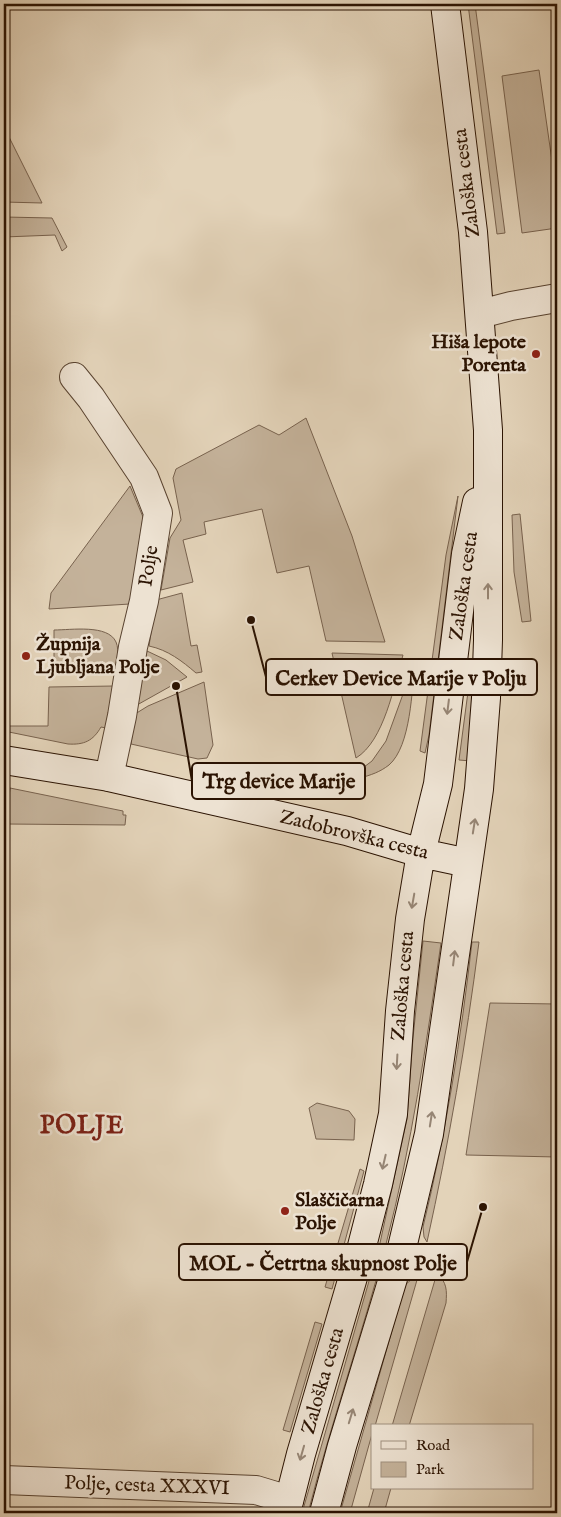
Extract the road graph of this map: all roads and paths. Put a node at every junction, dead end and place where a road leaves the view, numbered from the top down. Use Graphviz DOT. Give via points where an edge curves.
graph roads {
  1 [pos="445,4"];
  2 [pos="557,298"];
  3 [pos="480,314"];
  4 [pos="74,377"];
  5 [pos="488,452"];
  6 [pos="4,760"];
  7 [pos="109,777"];
  8 [pos="421,853"];
  9 [pos="468,863"];
  10 [pos="4,1480"];
  11 [pos="287,1507"];
  12 [pos="324,1513"];
  1 -- 3 [label="main road, Zaloška cesta" via="474,232"];
  2 -- 3 [label="main road"];
  3 -- 5 [label="main road, Zaloška cesta"];
  4 -- 7 [label="main road, Polje" via="144,477 158,513"];
  5 -- 8 [label="main road, Zaloška cesta, one-way" via="466,554 439,775"];
  9 -- 5 [label="main road, Zaloška cesta, one-way" via="479,789 486,698"];
  6 -- 7 [label="main road, Zadobrovška cesta"];
  7 -- 8 [label="main road, Zadobrovška cesta" via="347,830"];
  8 -- 9 [label="main road, Zadobrovška cesta"];
  8 -- 11 [label="main road, Zaloška cesta, one-way" via="410,919 393,1114 385,1155"];
  12 -- 9 [label="main road, Zaloška cesta, one-way" via="401,1252 429,1134"];
  10 -- 11 [label="main road, Polje, cesta XXXVI" via="256,1490"];
}
